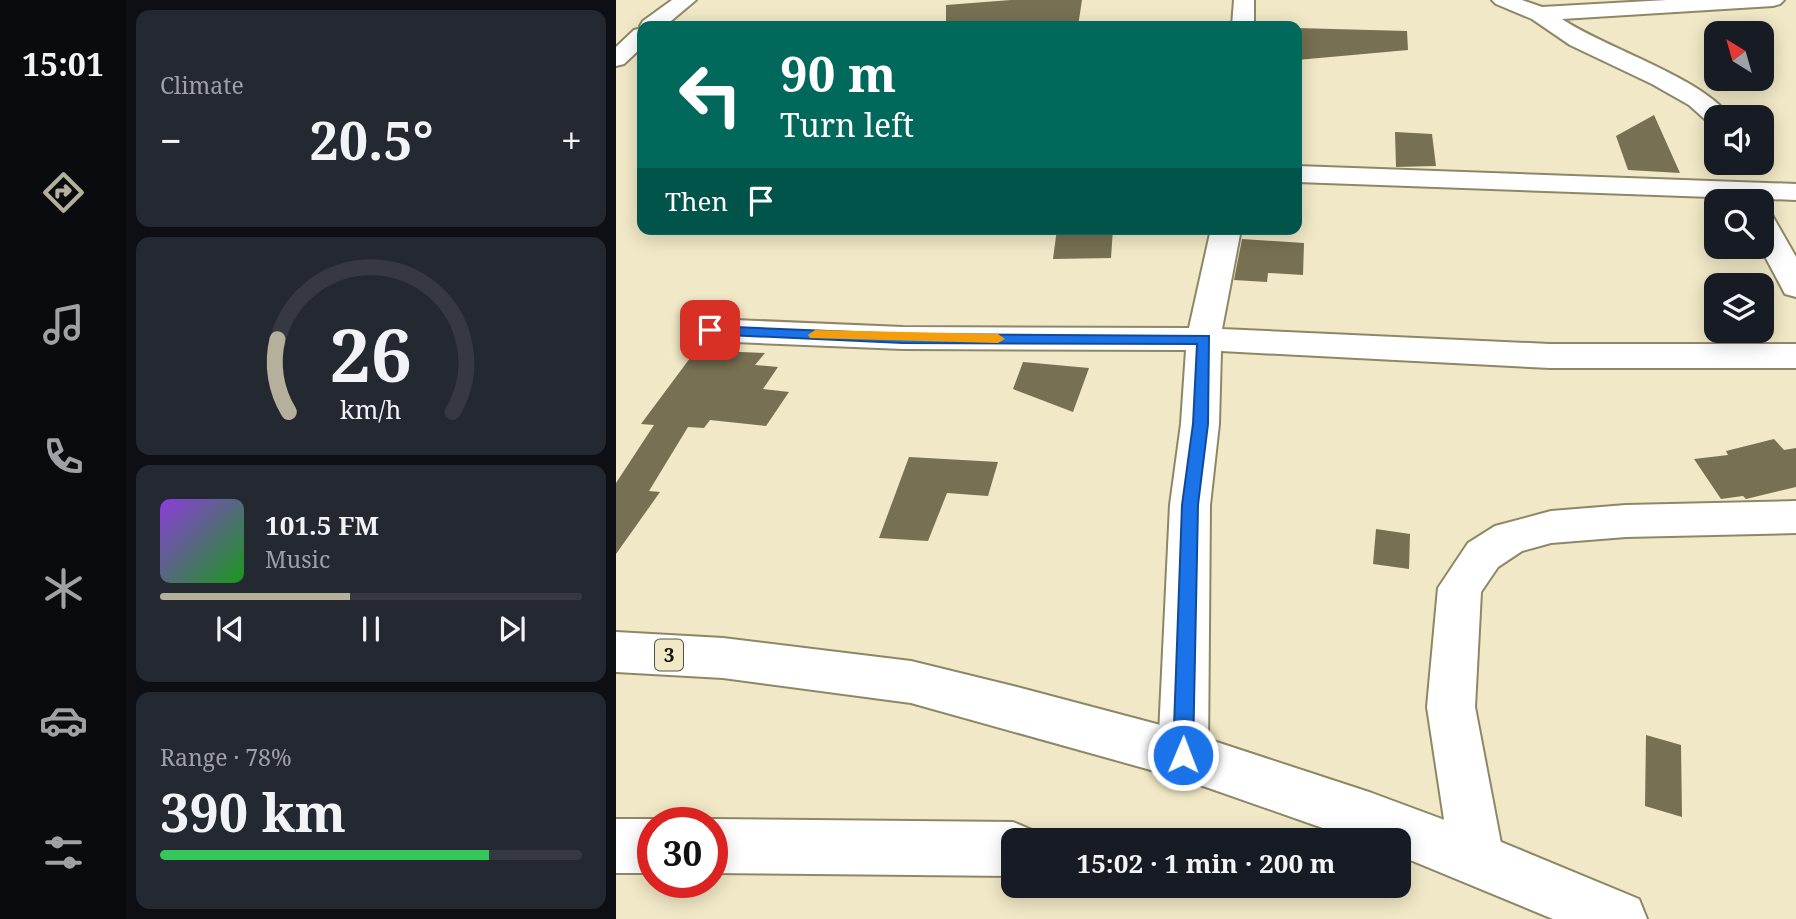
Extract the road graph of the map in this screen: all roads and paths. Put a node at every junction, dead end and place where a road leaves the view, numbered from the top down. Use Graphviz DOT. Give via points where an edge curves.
graph roads {
  1 [pos="686,0"];
  2 [pos="1244,0"];
  3 [pos="1503,0"];
  4 [pos="1773,0"];
  5 [pos="1540,14"];
  6 [pos="658,21"];
  7 [pos="1243,21"];
  8 [pos="637,39"];
  9 [pos="616,59"];
  10 [pos="616,65"];
  11 [pos="637,65"];
  12 [pos="1704,105"];
  13 [pos="1302,174"];
  14 [pos="1745,184"];
  15 [pos="1796,192"];
  16 [pos="1225,235"];
  17 [pos="1774,244"];
  18 [pos="1796,287"];
  19 [pos="710,330"];
  20 [pos="1204,339"];
  21 [pos="1796,356"];
  22 [pos="1796,517"];
  23 [pos="616,652"];
  24 [pos="1183,755"];
  25 [pos="616,846"];
  26 [pos="637,846"];
  27 [pos="728,846"];
  28 [pos="1001,849"];
  29 [pos="1478,859"];
  30 [pos="1619,919"];
  1 -- 6 [label="main road"];
  2 -- 7 [label="main road"];
  3 -- 5 [label="main road"];
  4 -- 5 [label="main road"];
  5 -- 12 [label="main road" via="1578,40"];
  8 -- 9 [label="main road"];
  10 -- 11 [label="main road"];
  13 -- 14 [label="main road"];
  14 -- 15 [label="main road"];
  16 -- 20 [label="main road"];
  17 -- 18 [label="main road"];
  19 -- 20 [label="main road" via="903,338"];
  20 -- 21 [label="main road" via="1550,356"];
  20 -- 24 [label="main road" via="1190,505"];
  22 -- 29 [label="main road" via="1551,527 1510,538 1483,555 1460,588 1451,707"];
  23 -- 24 [label="main road, 3" via="723,658 911,682"];
  24 -- 29 [label="main road"];
  25 -- 26 [label="main road"];
  27 -- 28 [label="main road"];
  29 -- 30 [label="main road"];
}
